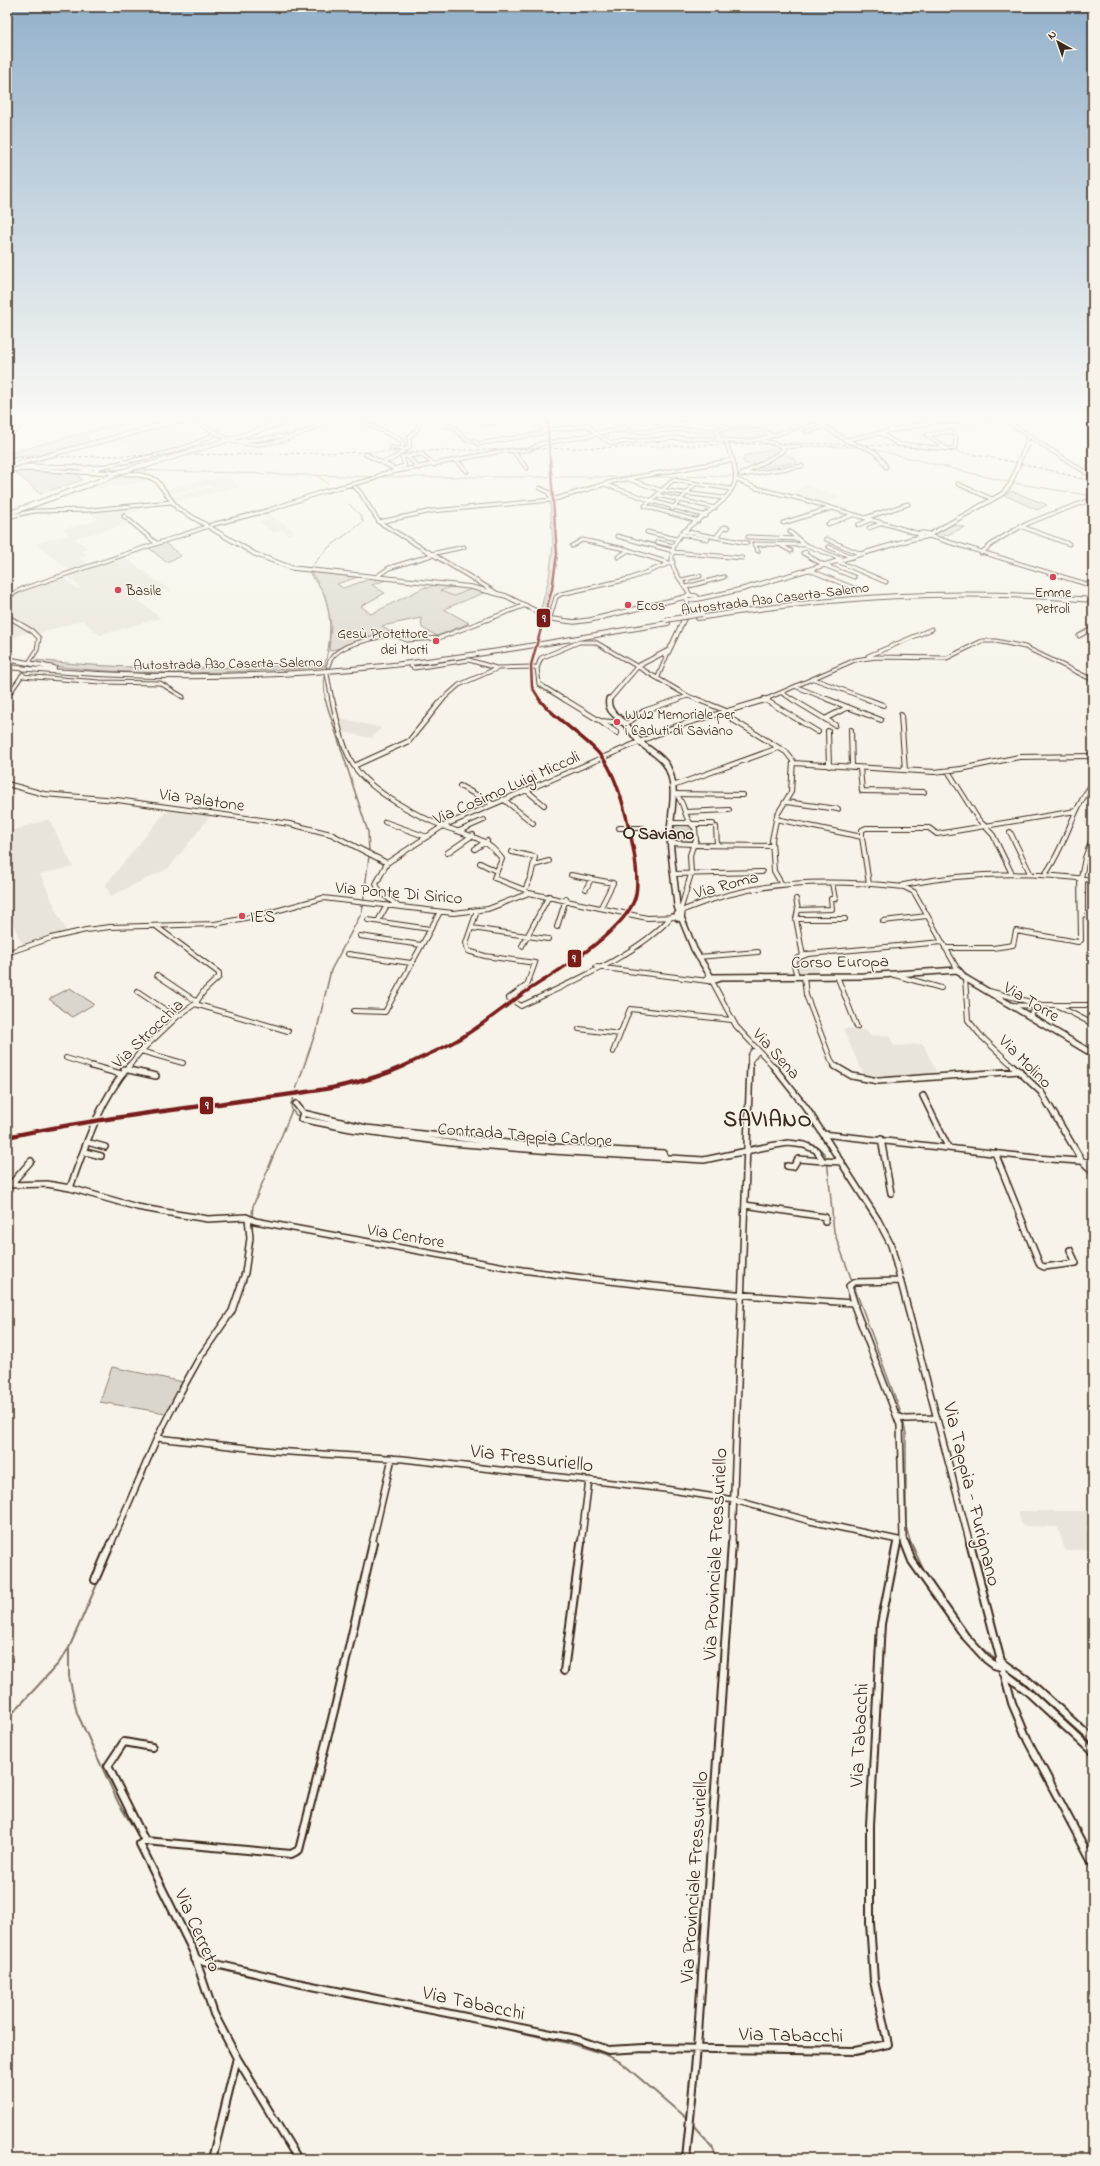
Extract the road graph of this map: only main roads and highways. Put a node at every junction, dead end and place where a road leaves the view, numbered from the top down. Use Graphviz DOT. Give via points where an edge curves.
graph roads {
  1 [pos="195,519"];
  2 [pos="956,519"];
  3 [pos="696,598"];
  4 [pos="1093,599"];
  5 [pos="687,600"];
  6 [pos="667,621"];
  7 [pos="7,659"];
  8 [pos="7,664"];
  9 [pos="7,667"];
  10 [pos="54,668"];
  11 [pos="958,970"];
  12 [pos="1093,1054"];
  1 -- 5 [label="main road" via="262,558 285,566 306,571 442,583 495,592 548,617 574,622 670,601"];
  2 -- 3 [label="main road" via="925,535 843,560 743,589"];
  3 -- 5 [label="main road"];
  3 -- 5 [label="main road" via="690,594"];
  4 -- 6 [label="highway, Autostrada A30 Caserta-Salerno" via="1009,594 898,595 813,602"];
  4 -- 6 [label="highway, Autostrada A30 Caserta-Salerno, bridge" via="964,591 904,591 767,603"];
  5 -- 11 [label="main road, Corso Europa" via="682,623 667,655 659,655 638,666 610,697 608,704 611,712 625,724 638,741 666,765 674,795 670,835 677,914 710,979"];
  6 -- 9 [label="highway, Autostrada A30 Caserta-Salerno" via="446,658 320,672 233,677 147,677"];
  6 -- 10 [label="highway, Autostrada A30 Caserta-Salerno" via="444,655 320,669 176,674"];
  7 -- 10 [label="highway"];
  8 -- 10 [label="highway, Autostrada A30 Caserta-Salerno"];
  11 -- 12 [label="main road, Via Torre" via="965,978"];
}
